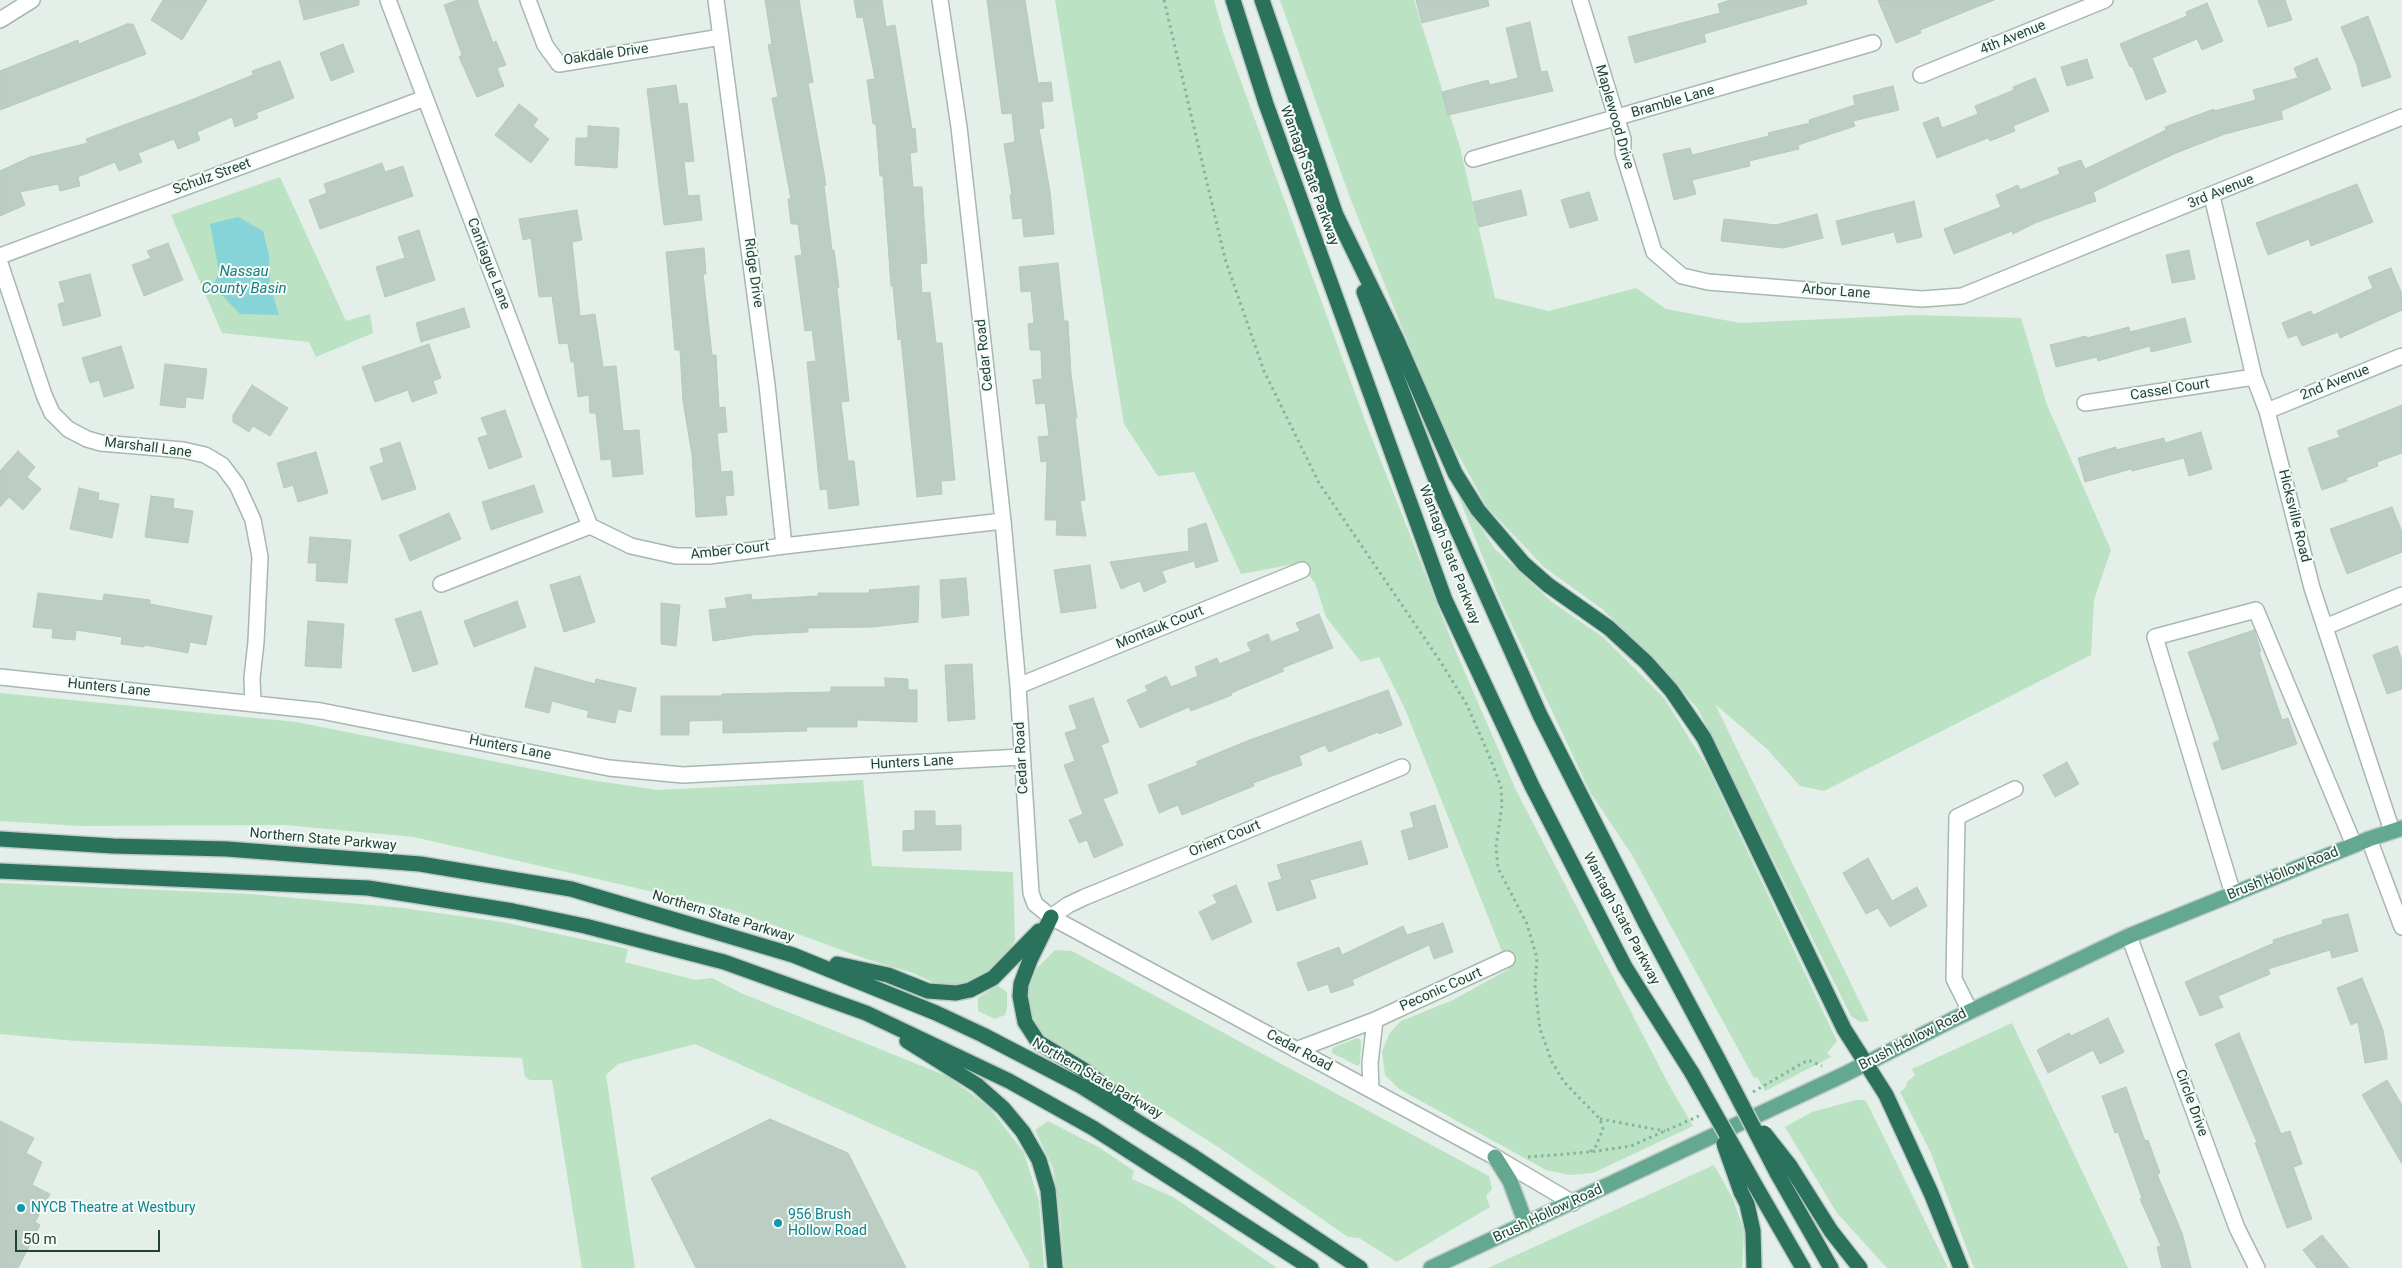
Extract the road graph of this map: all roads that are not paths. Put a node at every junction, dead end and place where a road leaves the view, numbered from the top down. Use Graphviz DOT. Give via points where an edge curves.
graph roads {
  1 [pos="32,0"];
  2 [pos="388,0"];
  3 [pos="528,0"];
  4 [pos="716,0"];
  5 [pos="940,0"];
  6 [pos="1233,0"];
  7 [pos="1262,0"];
  8 [pos="1580,0"];
  9 [pos="2105,0"];
  10 [pos="0,20"];
  11 [pos="722,37"];
  12 [pos="1873,44"];
  13 [pos="1921,76"];
  14 [pos="425,98"];
  15 [pos="2402,117"];
  16 [pos="1615,118"];
  17 [pos="1473,159"];
  18 [pos="2212,196"];
  19 [pos="1336,215"];
  20 [pos="1648,234"];
  21 [pos="0,256"];
  22 [pos="0,263"];
  23 [pos="2040,265"];
  24 [pos="2402,356"];
  25 [pos="2254,377"];
  26 [pos="2085,403"];
  27 [pos="2267,411"];
  28 [pos="1003,521"];
  29 [pos="590,526"];
  30 [pos="784,546"];
  31 [pos="1302,570"];
  32 [pos="441,584"];
  33 [pos="2402,595"];
  34 [pos="2325,627"];
  35 [pos="0,677"];
  36 [pos="1018,686"];
  37 [pos="253,704"];
  38 [pos="1022,757"];
  39 [pos="1402,767"];
  40 [pos="2014,789"];
  41 [pos="2397,830"];
  42 [pos="0,839"];
  43 [pos="2369,840"];
  44 [pos="2354,845"];
  45 [pos="0,871"];
  46 [pos="2233,894"];
  47 [pos="1051,917"];
  48 [pos="2402,927"];
  49 [pos="2129,936"];
  50 [pos="793,955"];
  51 [pos="1507,959"];
  52 [pos="1970,1011"];
  53 [pos="866,1013"];
  54 [pos="1375,1020"];
  55 [pos="1296,1050"];
  56 [pos="1867,1063"];
  57 [pos="1371,1090"];
  58 [pos="1712,1115"];
  59 [pos="1191,1155"];
  60 [pos="1495,1157"];
  61 [pos="1783,1170"];
  62 [pos="1573,1202"];
  63 [pos="1526,1224"];
  64 [pos="1306,1265"];
  65 [pos="1055,1268"];
  66 [pos="1360,1268"];
  67 [pos="1431,1268"];
  68 [pos="1754,1268"];
  69 [pos="1803,1268"];
  70 [pos="1831,1268"];
  71 [pos="1860,1268"];
  72 [pos="1961,1268"];
  73 [pos="2257,1268"];
  1 -- 10 [label="street"];
  2 -- 14 [label="street, Cantiague Lane"];
  3 -- 11 [label="street, Oakdale Drive" via="545,45 559,64"];
  4 -- 11 [label="street, Ridge Drive"];
  5 -- 28 [label="street, Cedar Road" via="960,127"];
  6 -- 58 [label="highway, Wantagh State Parkway, bridge" via="1266,104 1445,600 1532,786 1621,959 1692,1073"];
  7 -- 19 [label="highway, Wantagh State Parkway"];
  8 -- 16 [label="street, Maplewood Drive"];
  9 -- 13 [label="street, 4th Avenue"];
  11 -- 30 [label="street, Ridge Drive" via="767,385"];
  12 -- 16 [label="street, Bramble Lane"];
  14 -- 21 [label="street, Schulz Street"];
  14 -- 29 [label="street, Cantiague Lane"];
  15 -- 18 [label="street, 3rd Avenue"];
  16 -- 17 [label="street, Bramble Lane"];
  16 -- 20 [label="street, Maplewood Drive"];
  18 -- 23 [label="street, 3rd Avenue"];
  18 -- 25 [label="street, Hicksville Road"];
  19 -- 56 [label="highway" via="1396,338 1455,473 1478,510 1524,564 1609,628 1671,690 1704,738 1844,1029"];
  19 -- 61 [label="highway, Wantagh State Parkway, bridge" via="1427,458 1540,715 1744,1108"];
  20 -- 23 [label="street, Arbor Lane" via="1654,252 1682,276 1708,282 1922,299 1962,296"];
  22 -- 37 [label="street, Marshall Lane" via="44,395 52,413 68,430 101,443 205,455 222,465 237,485 253,520 260,557"];
  24 -- 27 [label="street, 2nd Avenue"];
  25 -- 26 [label="street, Cassel Court"];
  25 -- 27 [label="street, Hicksville Road"];
  27 -- 34 [label="street, Hicksville Road"];
  28 -- 30 [label="street, Amber Court"];
  28 -- 36 [label="street, Cedar Road"];
  29 -- 30 [label="street, Amber Court" via="632,546 676,556 709,556"];
  29 -- 32 [label="street"];
  31 -- 36 [label="street, Montauk Court"];
  33 -- 34 [label="street"];
  34 -- 41 [label="street, Hicksville Road"];
  35 -- 37 [label="street, Hunters Lane"];
  36 -- 38 [label="street, Cedar Road"];
  37 -- 38 [label="street, Hunters Lane" via="321,711 609,768 684,775"];
  38 -- 47 [label="street, Cedar Road" via="1031,893 1035,904"];
  39 -- 47 [label="street, Orient Court" via="1085,897"];
  40 -- 52 [label="street" via="1957,817 1954,979"];
  41 -- 43 [label="main road, Brush Hollow Road"];
  42 -- 50 [label="highway, Northern State Parkway" via="226,849 420,864 571,888"];
  43 -- 44 [label="main road, Brush Hollow Road"];
  43 -- 48 [label="street"];
  44 -- 46 [label="main road, Brush Hollow Road"];
  44 -- 46 [label="street" via="2256,610 2155,637"];
  45 -- 53 [label="highway" via="368,888 504,910 585,926 724,962"];
  46 -- 49 [label="main road, Brush Hollow Road"];
  47 -- 50 [label="highway" via="993,978 956,993 928,991 888,975"];
  47 -- 55 [label="street, Cedar Road"];
  47 -- 59 [label="highway" via="1021,984 1021,1010 1031,1033 1050,1051 1087,1072"];
  49 -- 52 [label="main road, Brush Hollow Road"];
  49 -- 73 [label="street, Circle Drive" via="2237,1228"];
  50 -- 59 [label="highway, Northern State Parkway" via="889,992 983,1034 1086,1089"];
  51 -- 54 [label="street, Peconic Court"];
  52 -- 56 [label="main road, Brush Hollow Road"];
  53 -- 64 [label="highway" via="1060,1109"];
  53 -- 65 [label="highway" via="977,1085 1023,1132 1039,1160 1048,1190"];
  54 -- 55 [label="street, Peconic Court"];
  54 -- 57 [label="street" via="1370,1062"];
  55 -- 57 [label="street, Cedar Road"];
  56 -- 62 [label="main road, Brush Hollow Road"];
  56 -- 72 [label="highway" via="1886,1095 1931,1193"];
  57 -- 60 [label="street, Cedar Road"];
  58 -- 68 [label="highway, bridge" via="1747,1204 1753,1231"];
  58 -- 69 [label="highway, bridge"];
  59 -- 66 [label="highway, Northern State Parkway"];
  60 -- 62 [label="street, Cedar Road"];
  60 -- 63 [label="main road" via="1510,1181"];
  61 -- 70 [label="highway"];
  61 -- 71 [label="highway"];
  62 -- 63 [label="main road, Brush Hollow Road"];
  63 -- 67 [label="main road, Brush Hollow Road"];
}
